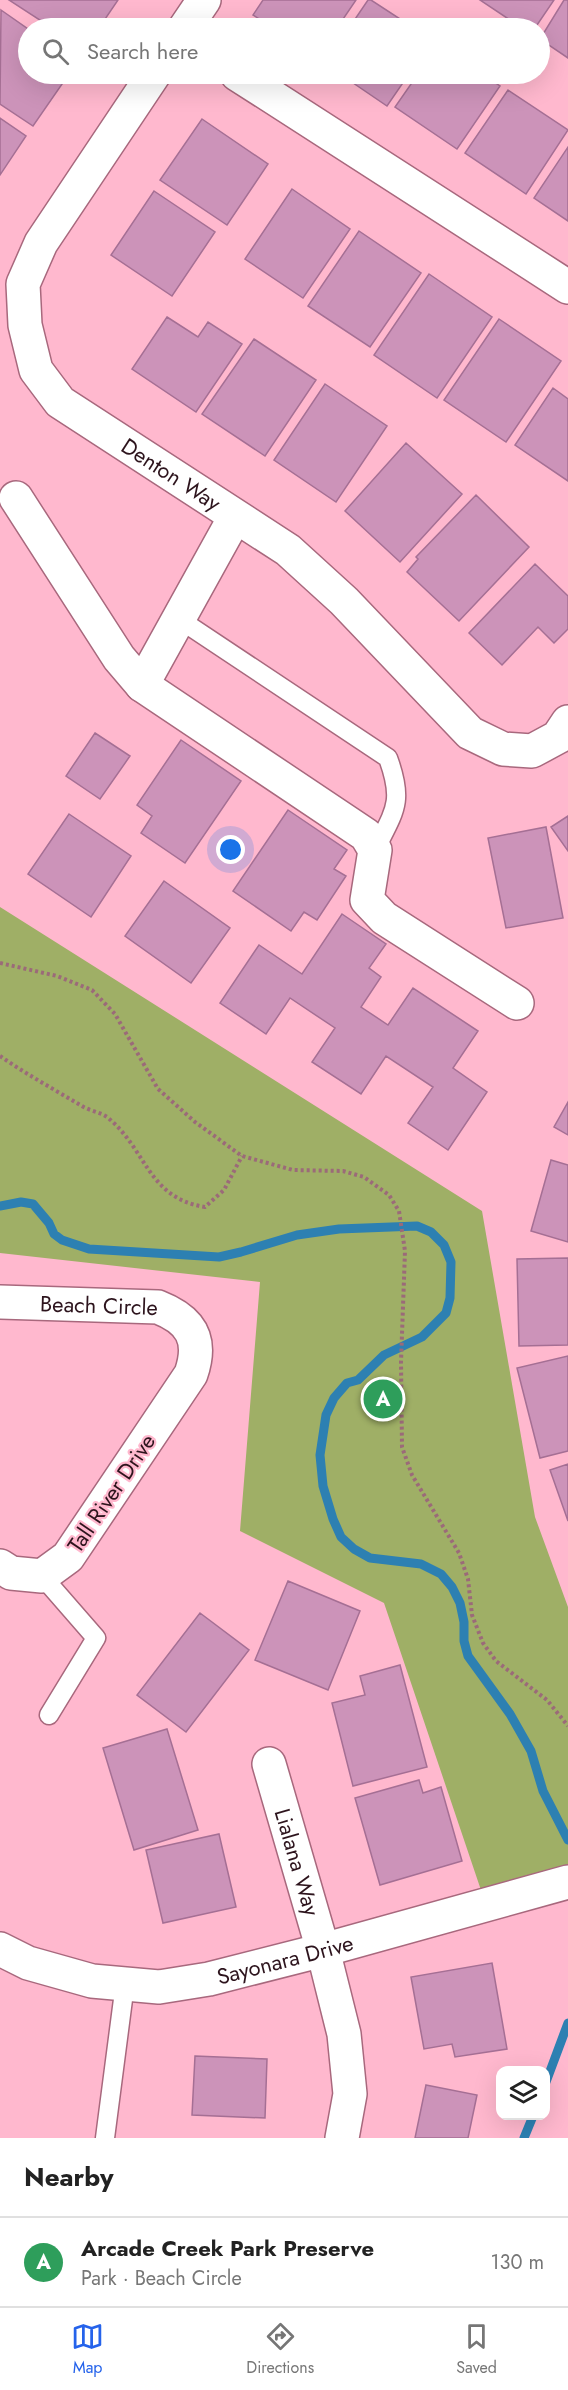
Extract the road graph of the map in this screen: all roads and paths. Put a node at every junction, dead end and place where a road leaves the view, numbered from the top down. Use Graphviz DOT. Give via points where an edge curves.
graph roads {
  1 [pos="204,0"];
  2 [pos="192,18"];
  3 [pos="147,84"];
  4 [pos="253,84"];
  5 [pos="568,287"];
  6 [pos="16,498"];
  7 [pos="235,517"];
  8 [pos="179,619"];
  9 [pos="142,686"];
  10 [pos="568,722"];
  11 [pos="375,850"];
  12 [pos="0,963"];
  13 [pos="517,1003"];
  14 [pos="0,1056"];
  15 [pos="242,1156"];
  16 [pos="0,1302"];
  17 [pos="158,1425"];
  18 [pos="0,1566"];
  19 [pos="42,1576"];
  20 [pos="49,1715"];
  21 [pos="568,1726"];
  22 [pos="269,1764"];
  23 [pos="568,1882"];
  24 [pos="0,1949"];
  25 [pos="322,1950"];
  26 [pos="125,1984"];
  27 [pos="105,2138"];
  28 [pos="342,2138"];
  1 -- 2 [label="street"];
  3 -- 7 [label="street, Denton Way" via="40,243 23,284 25,325 36,370 60,402"];
  4 -- 5 [label="street"];
  6 -- 9 [label="street" via="118,658"];
  7 -- 8 [label="street"];
  7 -- 10 [label="street, Denton Way" via="288,550 336,594 470,733 503,749 532,751 558,737"];
  8 -- 9 [label="street"];
  8 -- 11 [label="lane" via="388,758 397,782 396,807"];
  9 -- 11 [label="street" via="366,835"];
  11 -- 13 [label="street" via="367,900 384,918"];
  12 -- 15 [label="path" via="57,975 92,990 115,1014 158,1089"];
  14 -- 15 [label="path" via="106,1116 169,1195 189,1205 205,1207 224,1190"];
  15 -- 21 [label="path" via="293,1170 343,1171 364,1176 388,1195 399,1211 405,1251 402,1447 412,1475 459,1553 468,1579 472,1615 483,1643 496,1661 547,1700"];
  16 -- 17 [label="street, Beach Circle" via="158,1307 175,1314 189,1326 197,1357 191,1374"];
  17 -- 19 [label="street, Tall River Drive" via="69,1557"];
  18 -- 19 [label="street" via="11,1573"];
  19 -- 20 [label="lane" via="96,1638"];
  22 -- 25 [label="street, Lialana Way"];
  23 -- 25 [label="street, Sayonara Drive"];
  24 -- 26 [label="street, Sayonara Drive" via="28,1963 92,1981"];
  25 -- 26 [label="street, Sayonara Drive" via="209,1979 159,1987"];
  25 -- 28 [label="street, Lialana Way" via="344,2034 350,2094"];
  26 -- 27 [label="lane"];
}
